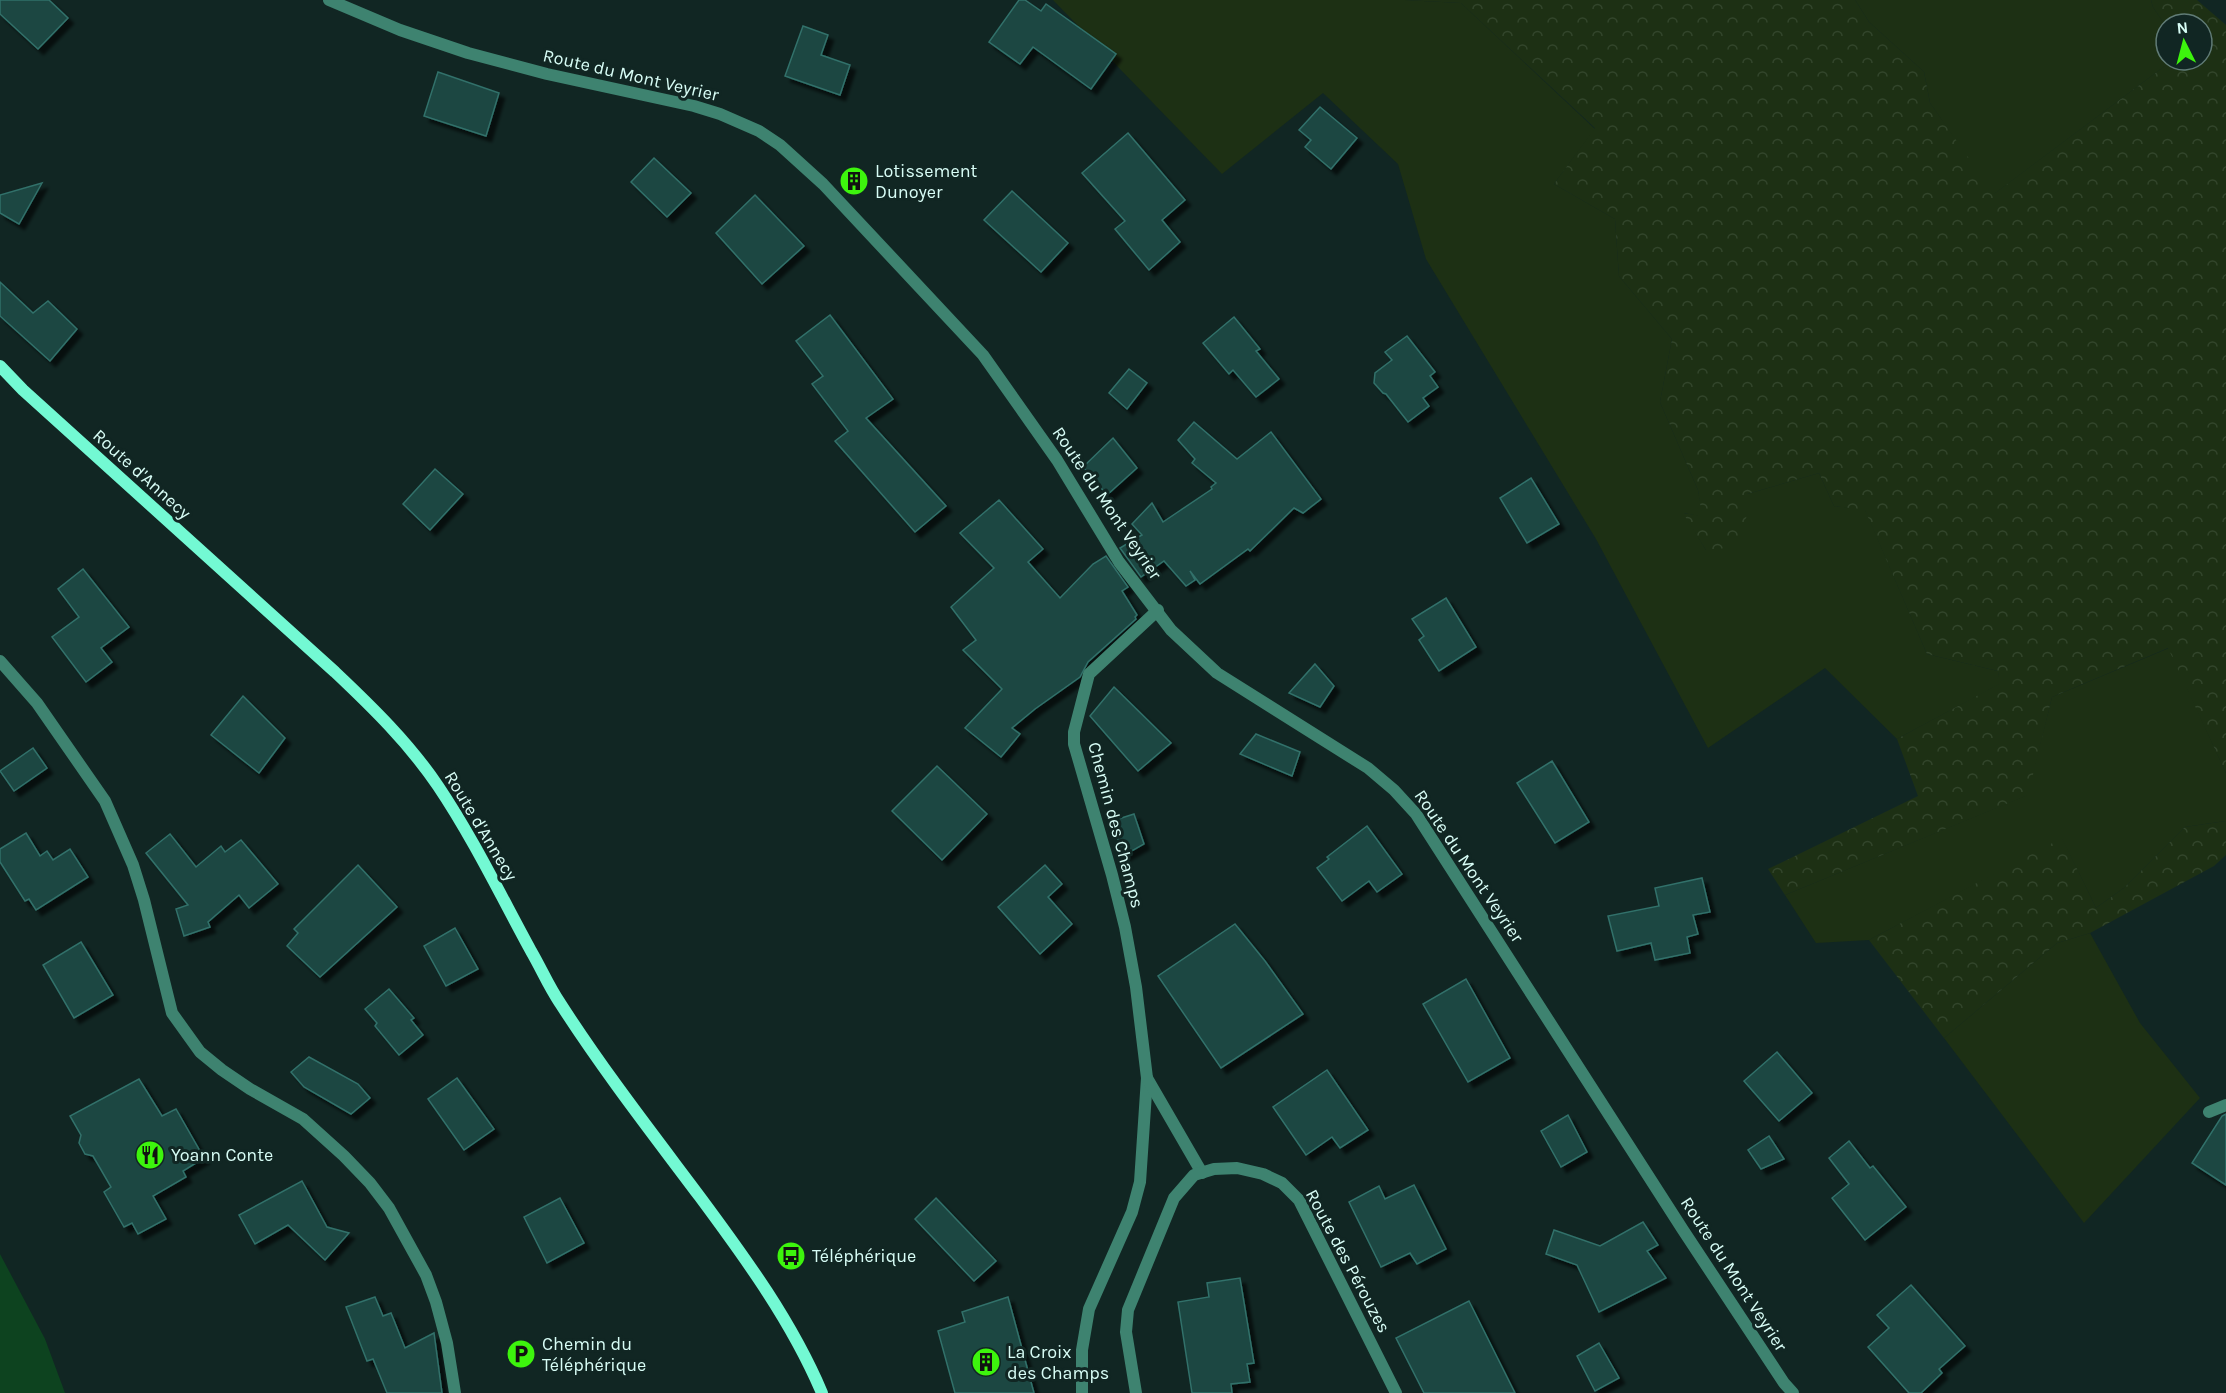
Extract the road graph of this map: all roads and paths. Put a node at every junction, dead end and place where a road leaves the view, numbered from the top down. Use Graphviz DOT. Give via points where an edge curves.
graph roads {
  1 [pos="329,0"];
  2 [pos="0,366"];
  3 [pos="1158,610"];
  4 [pos="0,662"];
  5 [pos="1147,1078"];
  6 [pos="2226,1105"];
  7 [pos="2209,1112"];
  8 [pos="1202,1173"];
  9 [pos="455,1393"];
  10 [pos="822,1393"];
  11 [pos="1082,1393"];
  12 [pos="1136,1393"];
  13 [pos="1396,1393"];
  14 [pos="1793,1393"];
  1 -- 3 [label="street, Route du Mont Veyrier" via="400,30 508,64 720,114 780,145 823,184 983,355 1057,460 1119,562"];
  2 -- 10 [label="main road, Route d'Annecy" via="343,680 405,744 466,831 559,1001 742,1253"];
  3 -- 5 [label="street, Chemin des Champs" via="1089,674 1074,732 1074,744 1125,927"];
  3 -- 14 [label="street, Route du Mont Veyrier" via="1171,630 1217,673 1368,768 1416,814 1683,1230"];
  4 -- 9 [label="street" via="37,702 105,801 133,865 172,1013 182,1028 200,1052 222,1070 303,1119 344,1156 389,1208 426,1275 436,1302"];
  5 -- 8 [label="street, Chemin des Champs"];
  5 -- 11 [label="street, Chemin des Champs" via="1140,1182 1132,1212 1089,1309 1083,1340"];
  6 -- 7 [label="street"];
  8 -- 12 [label="street" via="1194,1175 1174,1198 1128,1310 1126,1332"];
  8 -- 13 [label="street, Route des Pérouzes" via="1237,1168 1263,1174 1282,1183 1299,1200"];
}
